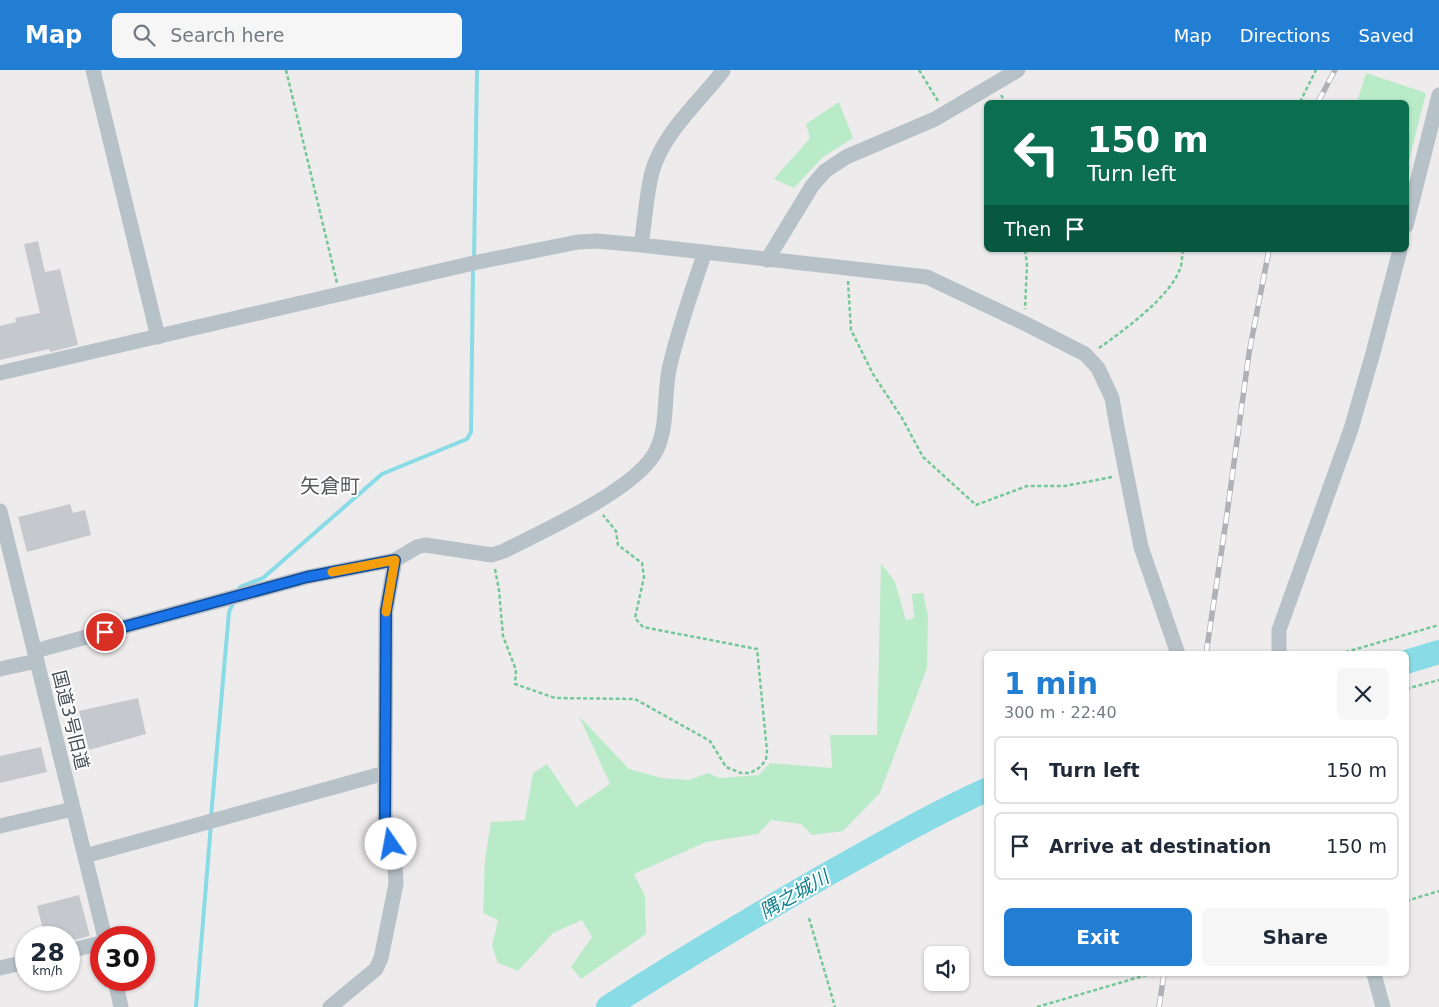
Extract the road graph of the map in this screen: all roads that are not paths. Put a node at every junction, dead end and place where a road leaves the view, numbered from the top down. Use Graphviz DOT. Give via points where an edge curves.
graph roads {
  1 [pos="93,70"];
  2 [pos="722,70"];
  3 [pos="1018,70"];
  4 [pos="1439,95"];
  5 [pos="1409,214"];
  6 [pos="641,245"];
  7 [pos="705,252"];
  8 [pos="1399,252"];
  9 [pos="767,260"];
  10 [pos="158,337"];
  11 [pos="0,373"];
  12 [pos="0,511"];
  13 [pos="395,560"];
  14 [pos="1177,651"];
  15 [pos="1279,651"];
  16 [pos="36,656"];
  17 [pos="0,669"];
  18 [pos="385,773"];
  19 [pos="73,809"];
  20 [pos="0,826"];
  21 [pos="85,856"];
  22 [pos="102,926"];
  23 [pos="15,965"];
  24 [pos="0,968"];
  25 [pos="1375,976"];
  26 [pos="117,991"];
  27 [pos="121,1007"];
  28 [pos="330,1007"];
  29 [pos="1383,1007"];
  1 -- 10 [label="street"];
  2 -- 6 [label="street" via="668,138 653,172"];
  3 -- 9 [label="street" via="935,119 846,157 825,170"];
  4 -- 5 [label="street"];
  6 -- 7 [label="street"];
  6 -- 10 [label="street" via="578,242"];
  7 -- 9 [label="street"];
  7 -- 13 [label="street" via="669,367 662,433 656,452 633,478 594,504 504,551 492,555 425,545"];
  8 -- 15 [label="street" via="1351,429 1279,630"];
  9 -- 14 [label="street" via="927,277 1088,356 1098,368 1112,398 1141,547"];
  10 -- 11 [label="street"];
  12 -- 16 [label="street, 国道3号旧道"];
  13 -- 16 [label="street" via="307,577"];
  13 -- 18 [label="street" via="386,611"];
  16 -- 17 [label="street"];
  16 -- 19 [label="street, 国道3号旧道"];
  18 -- 21 [label="street"];
  18 -- 28 [label="street" via="385,818 396,884 381,958 376,969"];
  19 -- 20 [label="street"];
  19 -- 21 [label="street, 国道3号旧道"];
  21 -- 22 [label="street, 国道3号旧道"];
  23 -- 24 [label="street"];
  25 -- 29 [label="street"];
  26 -- 27 [label="street"];
}
